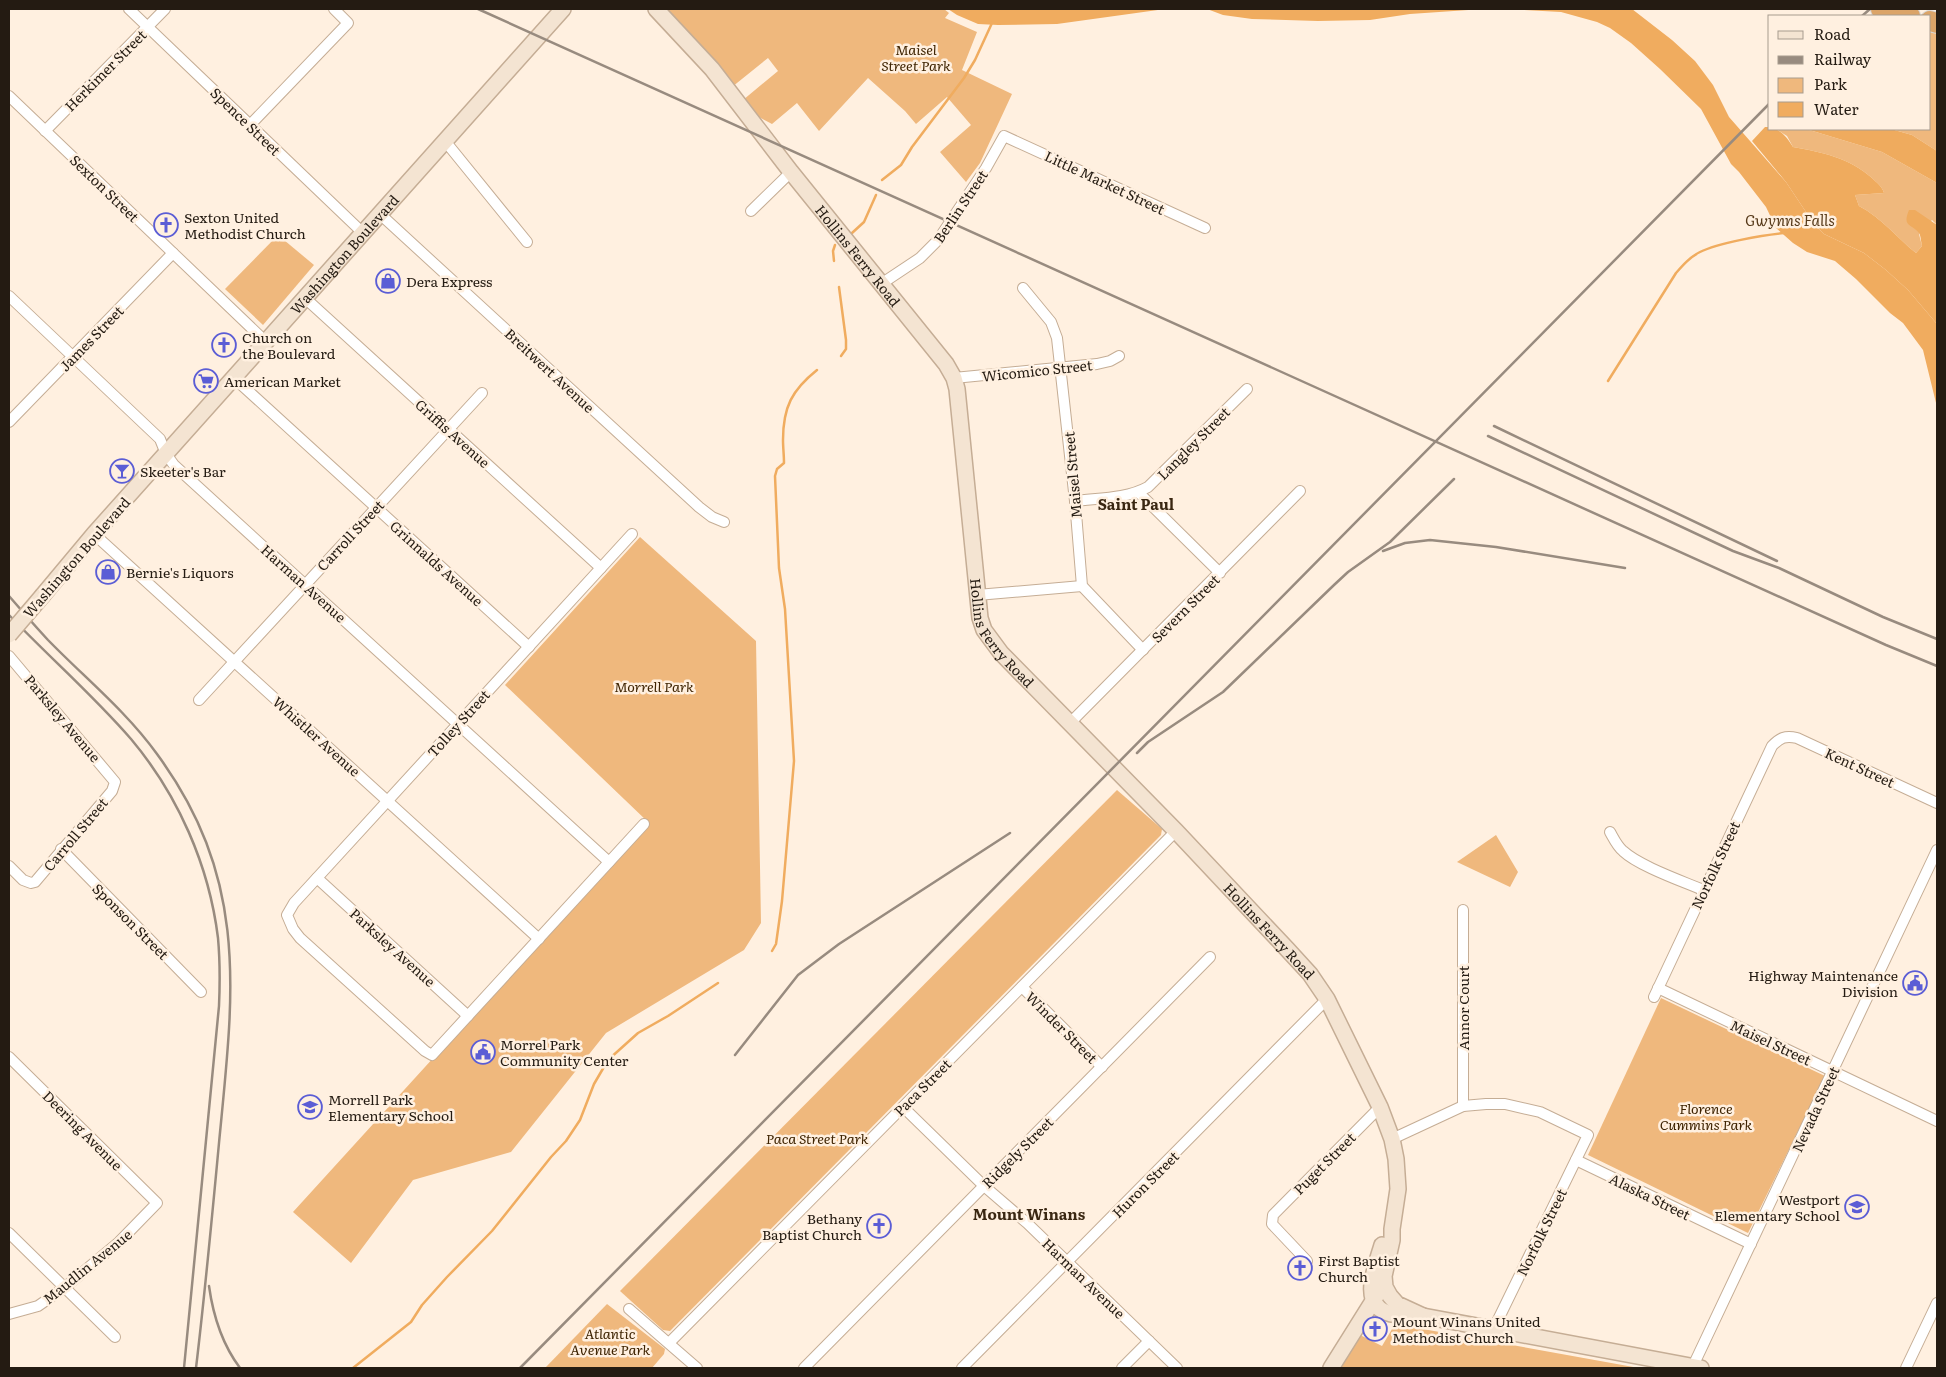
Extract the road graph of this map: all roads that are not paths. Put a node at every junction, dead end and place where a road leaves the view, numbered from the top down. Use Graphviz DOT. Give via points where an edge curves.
graph roads {
  1 [pos="129,9"];
  2 [pos="165,9"];
  3 [pos="334,9"];
  4 [pos="563,9"];
  5 [pos="656,9"];
  6 [pos="1881,9"];
  7 [pos="1906,15"];
  8 [pos="148,27"];
  9 [pos="9,96"];
  10 [pos="250,125"];
  11 [pos="45,131"];
  12 [pos="1004,136"];
  13 [pos="445,141"];
  14 [pos="791,172"];
  15 [pos="751,210"];
  16 [pos="380,214"];
  17 [pos="1205,228"];
  18 [pos="363,233"];
  19 [pos="527,242"];
  20 [pos="173,253"];
  21 [pos="881,284"];
  22 [pos="1023,288"];
  23 [pos="9,296"];
  24 [pos="305,298"];
  25 [pos="266,342"];
  26 [pos="1119,356"];
  27 [pos="72,357"];
  28 [pos="1062,369"];
  29 [pos="234,378"];
  30 [pos="954,378"];
  31 [pos="1247,389"];
  32 [pos="482,393"];
  33 [pos="9,422"];
  34 [pos="448,428"];
  35 [pos="166,454"];
  36 [pos="1300,491"];
  37 [pos="1138,492"];
  38 [pos="1075,501"];
  39 [pos="376,508"];
  40 [pos="724,522"];
  41 [pos="94,534"];
  42 [pos="632,534"];
  43 [pos="601,568"];
  44 [pos="1220,573"];
  45 [pos="306,584"];
  46 [pos="1082,586"];
  47 [pos="977,596"];
  48 [pos="9,635"];
  49 [pos="529,647"];
  50 [pos="1143,650"];
  51 [pos="9,656"];
  52 [pos="234,662"];
  53 [pos="199,700"];
  54 [pos="1070,723"];
  55 [pos="458,724"];
  56 [pos="1782,738"];
  57 [pos="115,782"];
  58 [pos="387,801"];
  59 [pos="1937,803"];
  60 [pos="644,824"];
  61 [pos="1176,831"];
  62 [pos="1610,832"];
  63 [pos="61,850"];
  64 [pos="1937,850"];
  65 [pos="609,862"];
  66 [pos="9,866"];
  67 [pos="317,878"];
  68 [pos="1703,890"];
  69 [pos="1463,910"];
  70 [pos="539,939"];
  71 [pos="1210,957"];
  72 [pos="1022,987"];
  73 [pos="201,992"];
  74 [pos="1656,993"];
  75 [pos="1327,999"];
  76 [pos="468,1016"];
  77 [pos="9,1057"];
  78 [pos="1102,1067"];
  79 [pos="1833,1071"];
  80 [pos="1464,1106"];
  81 [pos="903,1107"];
  82 [pos="1380,1107"];
  83 [pos="1937,1121"];
  84 [pos="1392,1140"];
  85 [pos="1576,1160"];
  86 [pos="984,1186"];
  87 [pos="157,1203"];
  88 [pos="1392,1229"];
  89 [pos="9,1233"];
  90 [pos="1751,1244"];
  91 [pos="1307,1261"];
  92 [pos="1067,1262"];
  93 [pos="1385,1286"];
  94 [pos="64,1288"];
  95 [pos="1373,1300"];
  96 [pos="1937,1303"];
  97 [pos="629,1309"];
  98 [pos="9,1314"];
  99 [pos="1423,1316"];
  100 [pos="1494,1328"];
  101 [pos="115,1338"];
  102 [pos="1149,1341"];
  103 [pos="668,1343"];
  104 [pos="1697,1367"];
  105 [pos="697,1368"];
  106 [pos="804,1368"];
  107 [pos="962,1368"];
  108 [pos="1122,1368"];
  109 [pos="1176,1368"];
  110 [pos="1331,1368"];
  111 [pos="1906,1368"];
  1 -- 8 [label="street, Spence Street"];
  2 -- 8 [label="street, Herkimer Street"];
  3 -- 10 [label="street" via="348,23"];
  4 -- 13 [label="street, Washington Boulevard"];
  5 -- 14 [label="street, Hollins Ferry Road" via="712,69"];
  6 -- 7 [label="highway"];
  8 -- 10 [label="street, Spence Street"];
  8 -- 11 [label="street, Herkimer Street"];
  9 -- 11 [label="street, Sexton Street"];
  10 -- 18 [label="street, Spence Street"];
  11 -- 20 [label="street, Sexton Street"];
  12 -- 17 [label="street, Little Market Street"];
  12 -- 21 [label="street, Berlin Street" via="938,240 920,258"];
  13 -- 16 [label="street, Washington Boulevard"];
  13 -- 19 [label="street"];
  14 -- 15 [label="street"];
  14 -- 21 [label="street, Hollins Ferry Road"];
  16 -- 18 [label="street, Washington Boulevard"];
  16 -- 40 [label="street, Breitwert Avenue" via="699,507"];
  18 -- 24 [label="street, Washington Boulevard"];
  20 -- 25 [label="street, Sexton Street"];
  20 -- 27 [label="street, James Street"];
  21 -- 30 [label="street, Hollins Ferry Road"];
  22 -- 28 [label="street, Maisel Street" via="1056,330"];
  23 -- 27 [label="street, Harman Avenue"];
  24 -- 25 [label="street, Washington Boulevard"];
  24 -- 34 [label="street, Griffis Avenue"];
  25 -- 29 [label="street, Washington Boulevard"];
  26 -- 28 [label="street, Wicomico Street" via="1098,364"];
  27 -- 33 [label="street, James Street"];
  27 -- 35 [label="street, Harman Avenue" via="160,440"];
  28 -- 30 [label="street, Wicomico Street"];
  28 -- 38 [label="street, Maisel Street"];
  29 -- 35 [label="street, Washington Boulevard"];
  29 -- 39 [label="street, Grinnalds Avenue"];
  30 -- 47 [label="street, Hollins Ferry Road"];
  31 -- 37 [label="street, Langley Street" via="1158,479"];
  32 -- 34 [label="street, Carroll Street"];
  34 -- 39 [label="street, Carroll Street"];
  34 -- 43 [label="street, Griffis Avenue"];
  35 -- 41 [label="street, Washington Boulevard"];
  35 -- 45 [label="street, Harman Avenue" via="208,497"];
  36 -- 44 [label="street, Severn Street"];
  37 -- 38 [label="street, Langley Street"];
  37 -- 44 [label="street"];
  38 -- 46 [label="street, Maisel Street"];
  39 -- 45 [label="street, Carroll Street"];
  39 -- 49 [label="street, Grinnalds Avenue"];
  41 -- 48 [label="street, Washington Boulevard, bridge"];
  41 -- 52 [label="street, Whistler Avenue"];
  42 -- 43 [label="street, Tolley Street"];
  43 -- 49 [label="street, Tolley Street"];
  44 -- 50 [label="street, Severn Street"];
  45 -- 52 [label="street, Carroll Street"];
  45 -- 55 [label="street, Harman Avenue"];
  46 -- 47 [label="street"];
  46 -- 50 [label="street"];
  47 -- 54 [label="street, Hollins Ferry Road" via="980,618 991,641"];
  49 -- 55 [label="street, Tolley Street"];
  50 -- 54 [label="street, Severn Street"];
  51 -- 57 [label="street, Parksley Avenue"];
  52 -- 53 [label="street, Carroll Street"];
  52 -- 58 [label="street, Whistler Avenue"];
  54 -- 61 [label="street, Hollins Ferry Road"];
  55 -- 58 [label="street, Tolley Street"];
  55 -- 65 [label="street, Harman Avenue"];
  56 -- 59 [label="street, Kent Street" via="1797,738"];
  56 -- 68 [label="street, Norfolk Street" via="1772,746"];
  57 -- 63 [label="street, Carroll Street" via="112,791"];
  58 -- 67 [label="street, Tolley Street"];
  58 -- 70 [label="street, Whistler Avenue"];
  60 -- 65 [label="street"];
  61 -- 72 [label="street, Paca Street"];
  61 -- 75 [label="street, Hollins Ferry Road" via="1310,974"];
  62 -- 68 [label="street" via="1624,852 1635,859"];
  63 -- 66 [label="street, Carroll Street" via="31,883 23,880"];
  63 -- 73 [label="street, Sponson Street"];
  64 -- 79 [label="street, Nevada Street"];
  65 -- 70 [label="street"];
  67 -- 76 [label="street, Parksley Avenue"];
  67 -- 76 [label="street, Tolley Street" via="287,915 300,938 432,1055"];
  68 -- 74 [label="street, Norfolk Street"];
  69 -- 80 [label="street, Annor Court"];
  70 -- 76 [label="street"];
  71 -- 78 [label="street, Ridgely Street"];
  72 -- 78 [label="street, Winder Street"];
  72 -- 81 [label="street, Paca Street"];
  74 -- 79 [label="street, Maisel Street"];
  75 -- 82 [label="street, Hollins Ferry Road"];
  75 -- 92 [label="street, Huron Street"];
  77 -- 87 [label="street, Deering Avenue"];
  78 -- 86 [label="street, Ridgely Street"];
  79 -- 83 [label="street, Maisel Street"];
  79 -- 90 [label="street, Nevada Street"];
  80 -- 84 [label="street"];
  80 -- 85 [label="street, Norfolk Street" via="1524,1107 1553,1117 1588,1135"];
  81 -- 86 [label="street, Harman Avenue"];
  81 -- 103 [label="street, Paca Street"];
  82 -- 84 [label="street, Hollins Ferry Road"];
  82 -- 91 [label="street, Puget Street" via="1276,1211 1271,1220"];
  84 -- 88 [label="street, Hollins Ferry Road" via="1399,1181"];
  85 -- 90 [label="street, Alaska Street"];
  85 -- 100 [label="street, Norfolk Street"];
  86 -- 92 [label="street, Harman Avenue"];
  86 -- 106 [label="street, Ridgely Street"];
  87 -- 94 [label="street, Maudlin Avenue" via="120,1242"];
  88 -- 93 [label="street, Hollins Ferry Road"];
  88 -- 95 [label="street, Hollins Ferry Road" via="1383,1239 1372,1279"];
  89 -- 94 [label="street"];
  90 -- 104 [label="street, Nevada Street"];
  92 -- 102 [label="street, Harman Avenue"];
  92 -- 107 [label="street, Huron Street"];
  93 -- 95 [label="street, Hollins Ferry Road"];
  93 -- 99 [label="street" via="1397,1304"];
  94 -- 98 [label="street, Maudlin Avenue" via="38,1306"];
  94 -- 101 [label="street"];
  95 -- 99 [label="street" via="1388,1313"];
  95 -- 110 [label="street, Hollins Ferry Road"];
  96 -- 111 [label="street"];
  97 -- 103 [label="street"];
  99 -- 100 [label="street"];
  100 -- 104 [label="street"];
  102 -- 108 [label="street"];
  102 -- 109 [label="street, Harman Avenue"];
  103 -- 105 [label="street"];
}
